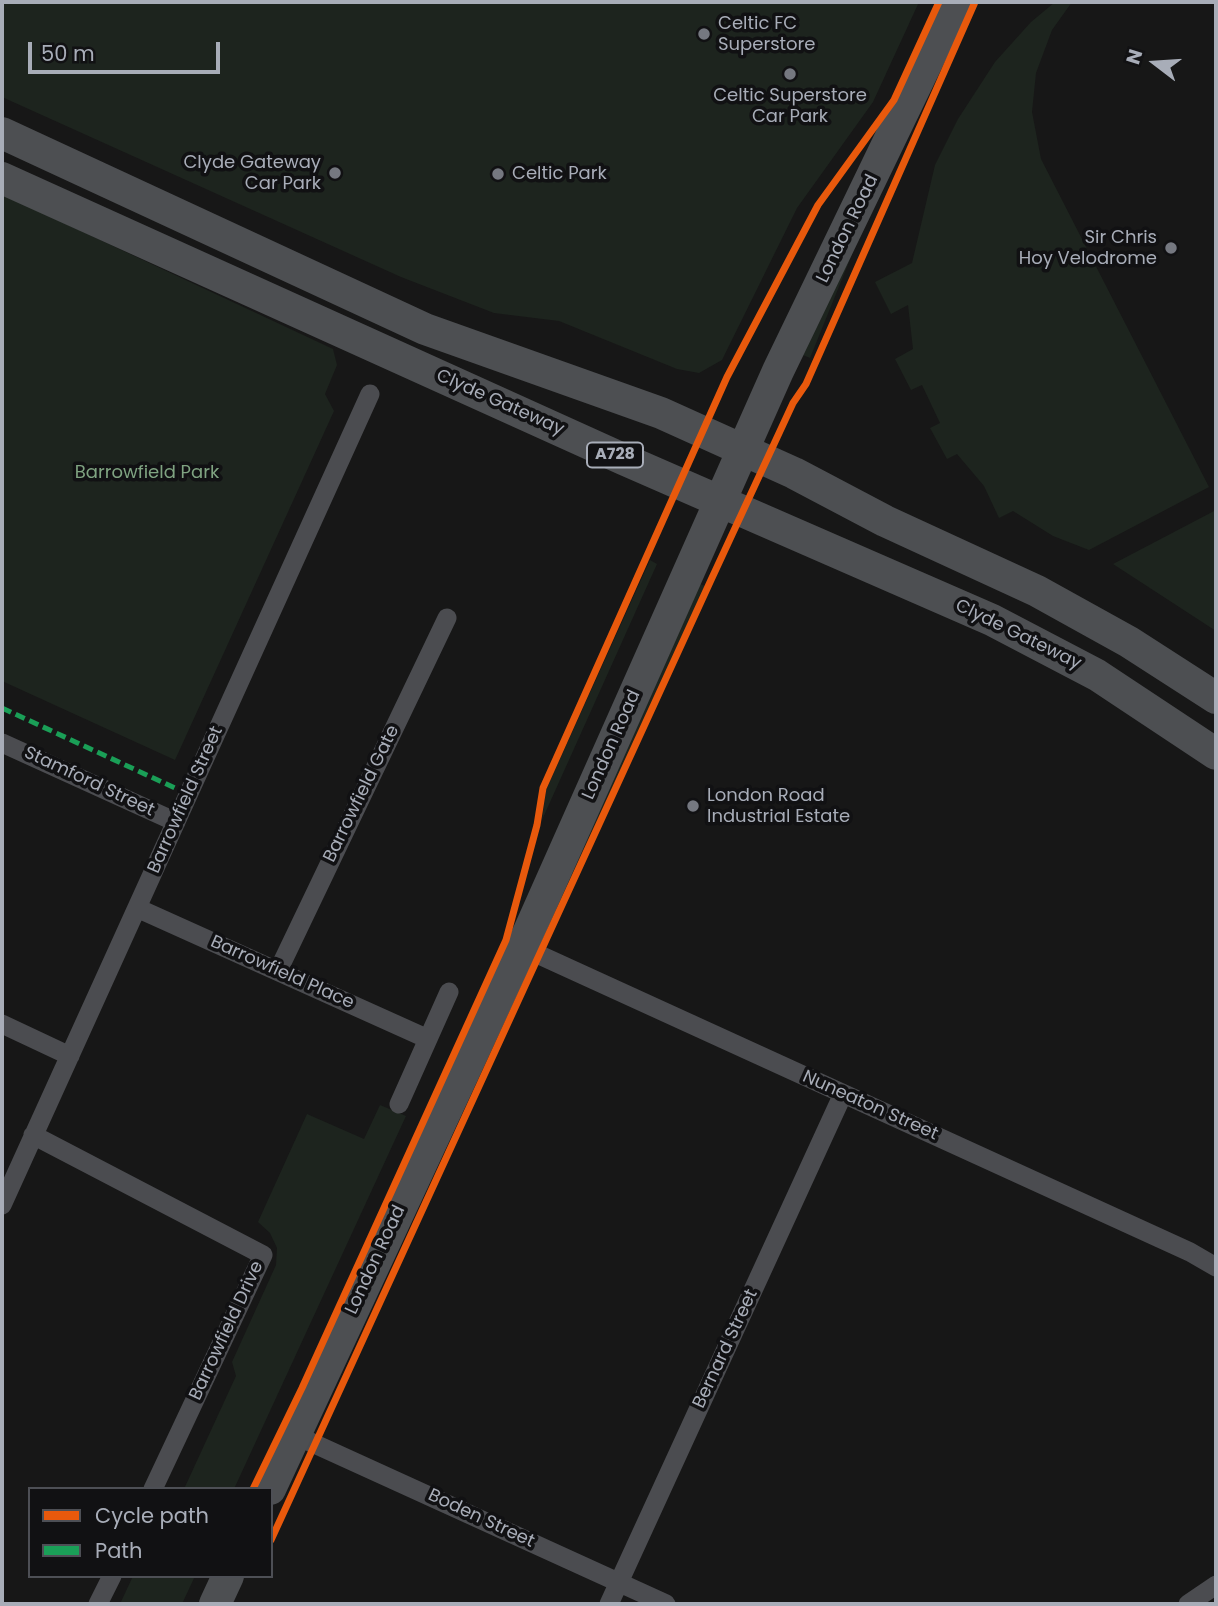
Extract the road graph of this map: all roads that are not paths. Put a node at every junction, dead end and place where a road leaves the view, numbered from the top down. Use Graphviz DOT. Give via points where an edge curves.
graph roads {
  1 [pos="957,2"];
  2 [pos="2,133"];
  3 [pos="2,178"];
  4 [pos="370,394"];
  5 [pos="744,450"];
  6 [pos="721,500"];
  7 [pos="447,618"];
  8 [pos="1216,698"];
  9 [pos="2,743"];
  10 [pos="1216,754"];
  11 [pos="176,822"];
  12 [pos="137,908"];
  13 [pos="522,947"];
  14 [pos="278,971"];
  15 [pos="449,992"];
  16 [pos="2,1024"];
  17 [pos="428,1039"];
  18 [pos="69,1056"];
  19 [pos="843,1094"];
  20 [pos="398,1104"];
  21 [pos="33,1135"];
  22 [pos="2,1205"];
  23 [pos="1216,1267"];
  24 [pos="295,1435"];
  25 [pos="154,1487"];
  26 [pos="271,1487"];
  27 [pos="111,1578"];
  28 [pos="227,1578"];
  29 [pos="619,1582"];
  30 [pos="1216,1584"];
  31 [pos="99,1604"];
  32 [pos="215,1604"];
  33 [pos="609,1604"];
  34 [pos="667,1604"];
  35 [pos="1188,1604"];
  1 -- 5 [label="main road, London Road"];
  2 -- 5 [label="main road" via="425,329 585,384"];
  3 -- 6 [label="main road, Clyde Gateway / A728"];
  4 -- 11 [label="street, Barrowfield Street"];
  5 -- 6 [label="main road, London Road"];
  5 -- 8 [label="main road" via="1037,591"];
  6 -- 10 [label="main road, Clyde Gateway / A728" via="1051,648"];
  6 -- 13 [label="main road, London Road"];
  7 -- 14 [label="street, Barrowfield Gate"];
  9 -- 11 [label="street, Stamford Street"];
  11 -- 12 [label="street, Barrowfield Street"];
  12 -- 14 [label="street, Barrowfield Place"];
  12 -- 18 [label="street, Barrowfield Street"];
  13 -- 19 [label="street, Nuneaton Street"];
  13 -- 24 [label="main road, London Road"];
  14 -- 17 [label="street, Barrowfield Place"];
  15 -- 17 [label="street"];
  16 -- 18 [label="street"];
  17 -- 20 [label="street"];
  18 -- 21 [label="street, Barrowfield Street"];
  19 -- 23 [label="street, Nuneaton Street"];
  19 -- 29 [label="street, Bernard Street"];
  21 -- 22 [label="street, Barrowfield Street"];
  21 -- 25 [label="street, Barrowfield Drive" via="263,1255"];
  24 -- 26 [label="main road, London Road"];
  24 -- 29 [label="street, Boden Street"];
  27 -- 31 [label="street"];
  28 -- 32 [label="main road"];
  29 -- 33 [label="street, Bernard Street"];
  29 -- 34 [label="street, Boden Street"];
  30 -- 35 [label="street"];
}
